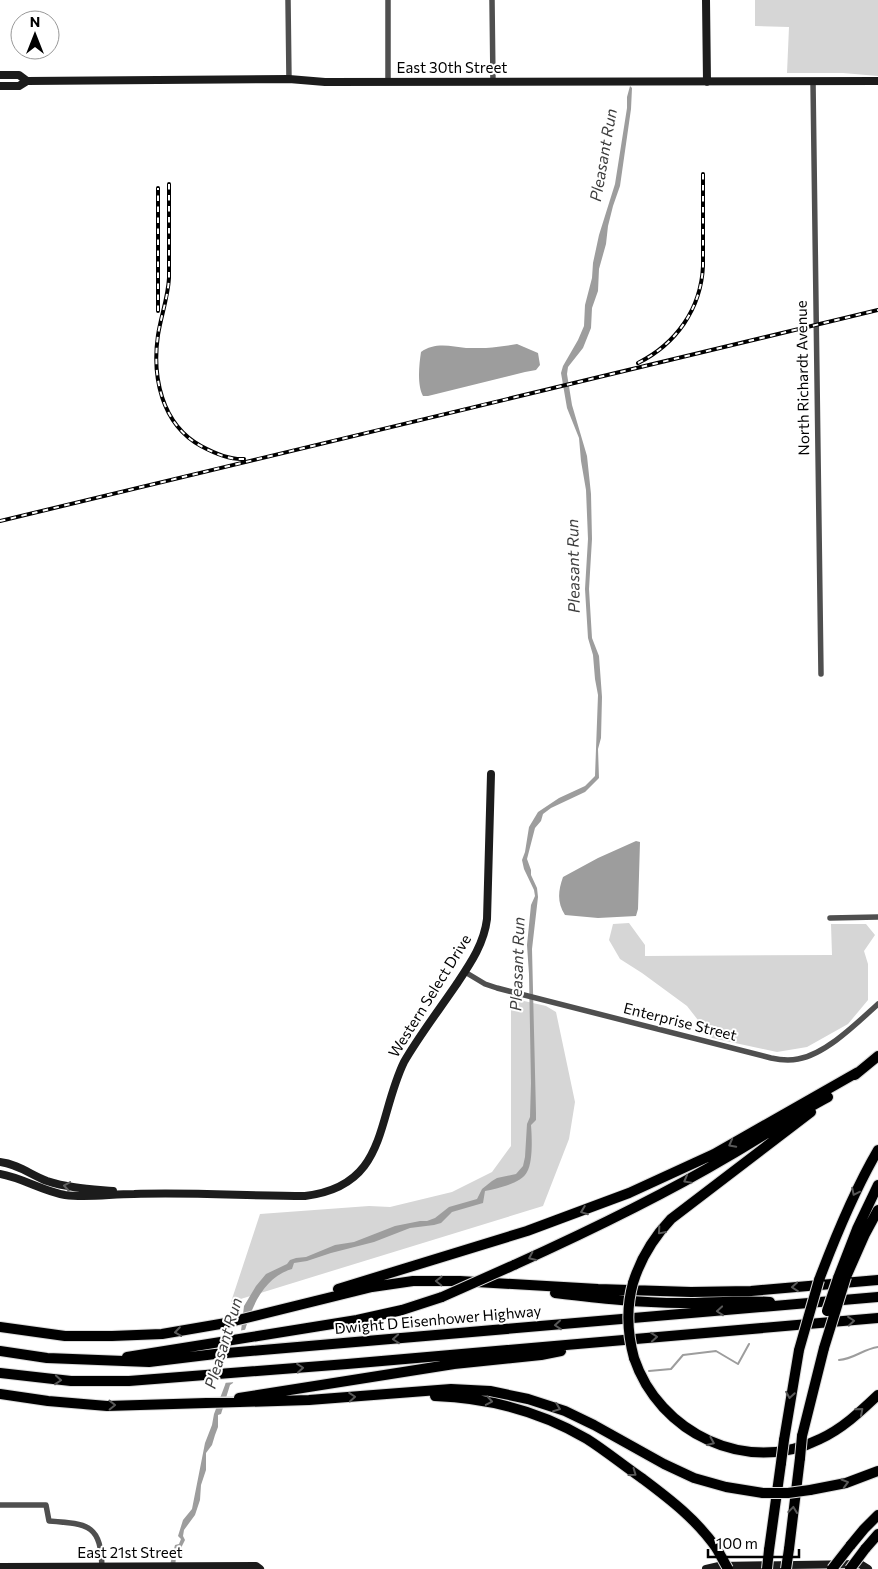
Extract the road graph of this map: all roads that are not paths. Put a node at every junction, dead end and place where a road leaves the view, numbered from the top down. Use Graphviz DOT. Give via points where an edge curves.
graph roads {
  1 [pos="288,0"];
  2 [pos="388,0"];
  3 [pos="492,0"];
  4 [pos="706,0"];
  5 [pos="0,75"];
  6 [pos="289,79"];
  7 [pos="27,81"];
  8 [pos="878,81"];
  9 [pos="388,82"];
  10 [pos="493,82"];
  11 [pos="707,82"];
  12 [pos="813,82"];
  13 [pos="0,86"];
  14 [pos="821,674"];
  15 [pos="491,774"];
  16 [pos="878,917"];
  17 [pos="830,918"];
  18 [pos="465,972"];
  19 [pos="878,1004"];
  20 [pos="878,1056"];
  21 [pos="858,1072"];
  22 [pos="828,1097"];
  23 [pos="878,1150"];
  24 [pos="0,1162"];
  25 [pos="0,1174"];
  26 [pos="878,1185"];
  27 [pos="132,1194"];
  28 [pos="878,1210"];
  29 [pos="842,1278"];
  30 [pos="878,1280"];
  31 [pos="474,1282"];
  32 [pos="878,1298"];
  33 [pos="803,1304"];
  34 [pos="278,1309"];
  35 [pos="878,1318"];
  36 [pos="4,1328"];
  37 [pos="613,1341"];
  38 [pos="5,1352"];
  39 [pos="106,1361"];
  40 [pos="5,1374"];
  41 [pos="0,1394"];
  42 [pos="394,1394"];
  43 [pos="878,1396"];
  44 [pos="242,1399"];
  45 [pos="878,1471"];
  46 [pos="0,1505"];
  47 [pos="878,1515"];
  48 [pos="878,1534"];
  49 [pos="0,1567"];
  50 [pos="102,1568"];
  51 [pos="260,1569"];
  52 [pos="706,1569"];
  53 [pos="728,1569"];
  54 [pos="767,1569"];
  55 [pos="786,1569"];
  56 [pos="832,1569"];
  57 [pos="850,1569"];
  58 [pos="868,1569"];
  1 -- 6 [label="street"];
  2 -- 9 [label="street"];
  3 -- 10 [label="street"];
  4 -- 11 [label="main road"];
  5 -- 7 [label="main road, East 30th Street" via="19,75"];
  6 -- 7 [label="main road, East 30th Street"];
  6 -- 9 [label="main road, East 30th Street"];
  7 -- 13 [label="main road, East 30th Street" via="19,86"];
  8 -- 12 [label="main road, East 30th Street"];
  9 -- 10 [label="main road, East 30th Street"];
  10 -- 11 [label="main road, East 30th Street"];
  11 -- 12 [label="main road, East 30th Street"];
  12 -- 14 [label="street, North Richardt Avenue"];
  15 -- 18 [label="main road, Western Select Drive" via="486,922 480,946"];
  16 -- 17 [label="street"];
  18 -- 19 [label="street, Enterprise Street" via="485,984 520,994 786,1061 818,1051"];
  18 -- 27 [label="main road, Western Select Drive" via="404,1062 374,1151 364,1167 347,1182 328,1192 305,1196"];
  20 -- 21 [label="highway"];
  21 -- 22 [label="highway"];
  21 -- 34 [label="highway, one-way" via="722,1149 629,1194 527,1231"];
  22 -- 39 [label="highway, one-way, bridge" via="669,1190 442,1297 381,1316"];
  22 -- 43 [label="highway, one-way, bridge" via="671,1219 653,1240 640,1262 629,1300 630,1343 641,1376 670,1416 709,1442 728,1448 747,1452 787,1450 819,1440 840,1428"];
  23 -- 54 [label="highway, one-way, bridge" via="834,1239 818,1280 799,1350"];
  27 -- 24 [label="main road, Western Select Drive, one-way" via="60,1185"];
  25 -- 27 [label="main road, Western Select Drive" via="64,1195"];
  26 -- 29 [label="highway" via="862,1216"];
  28 -- 29 [label="highway"];
  55 -- 29 [label="highway, one-way, bridge" via="810,1380"];
  30 -- 31 [label="highway, one-way" via="751,1291 691,1292"];
  31 -- 33 [label="highway" via="650,1302 754,1300"];
  31 -- 34 [label="highway, one-way" via="387,1284"];
  32 -- 33 [label="highway, Dwight D Eisenhower Highway"];
  33 -- 39 [label="highway, Dwight D Eisenhower Highway, one-way" via="149,1362"];
  34 -- 36 [label="highway, one-way" via="226,1323 132,1336 65,1336"];
  37 -- 35 [label="highway, one-way"];
  40 -- 37 [label="highway, one-way" via="95,1382 209,1376"];
  37 -- 44 [label="highway" via="541,1355 460,1363"];
  38 -- 39 [label="highway, Dwight D Eisenhower Highway"];
  41 -- 44 [label="highway, one-way" via="107,1406"];
  44 -- 42 [label="highway, one-way" via="310,1400"];
  42 -- 45 [label="highway, one-way, bridge" via="460,1389 528,1399 574,1415 689,1476 763,1493 810,1490 846,1483"];
  42 -- 53 [label="highway, one-way, bridge" via="492,1402 559,1424 676,1503 700,1526"];
  46 -- 50 [label="street" via="46,1505 50,1521 84,1525 99,1540"];
  47 -- 56 [label="highway, bridge"];
  48 -- 57 [label="highway, bridge"];
  49 -- 50 [label="main road, East 21st Street"];
  50 -- 51 [label="main road, East 21st Street" via="256,1566"];
  52 -- 58 [label="main road" via="719,1566 860,1564"];
}
